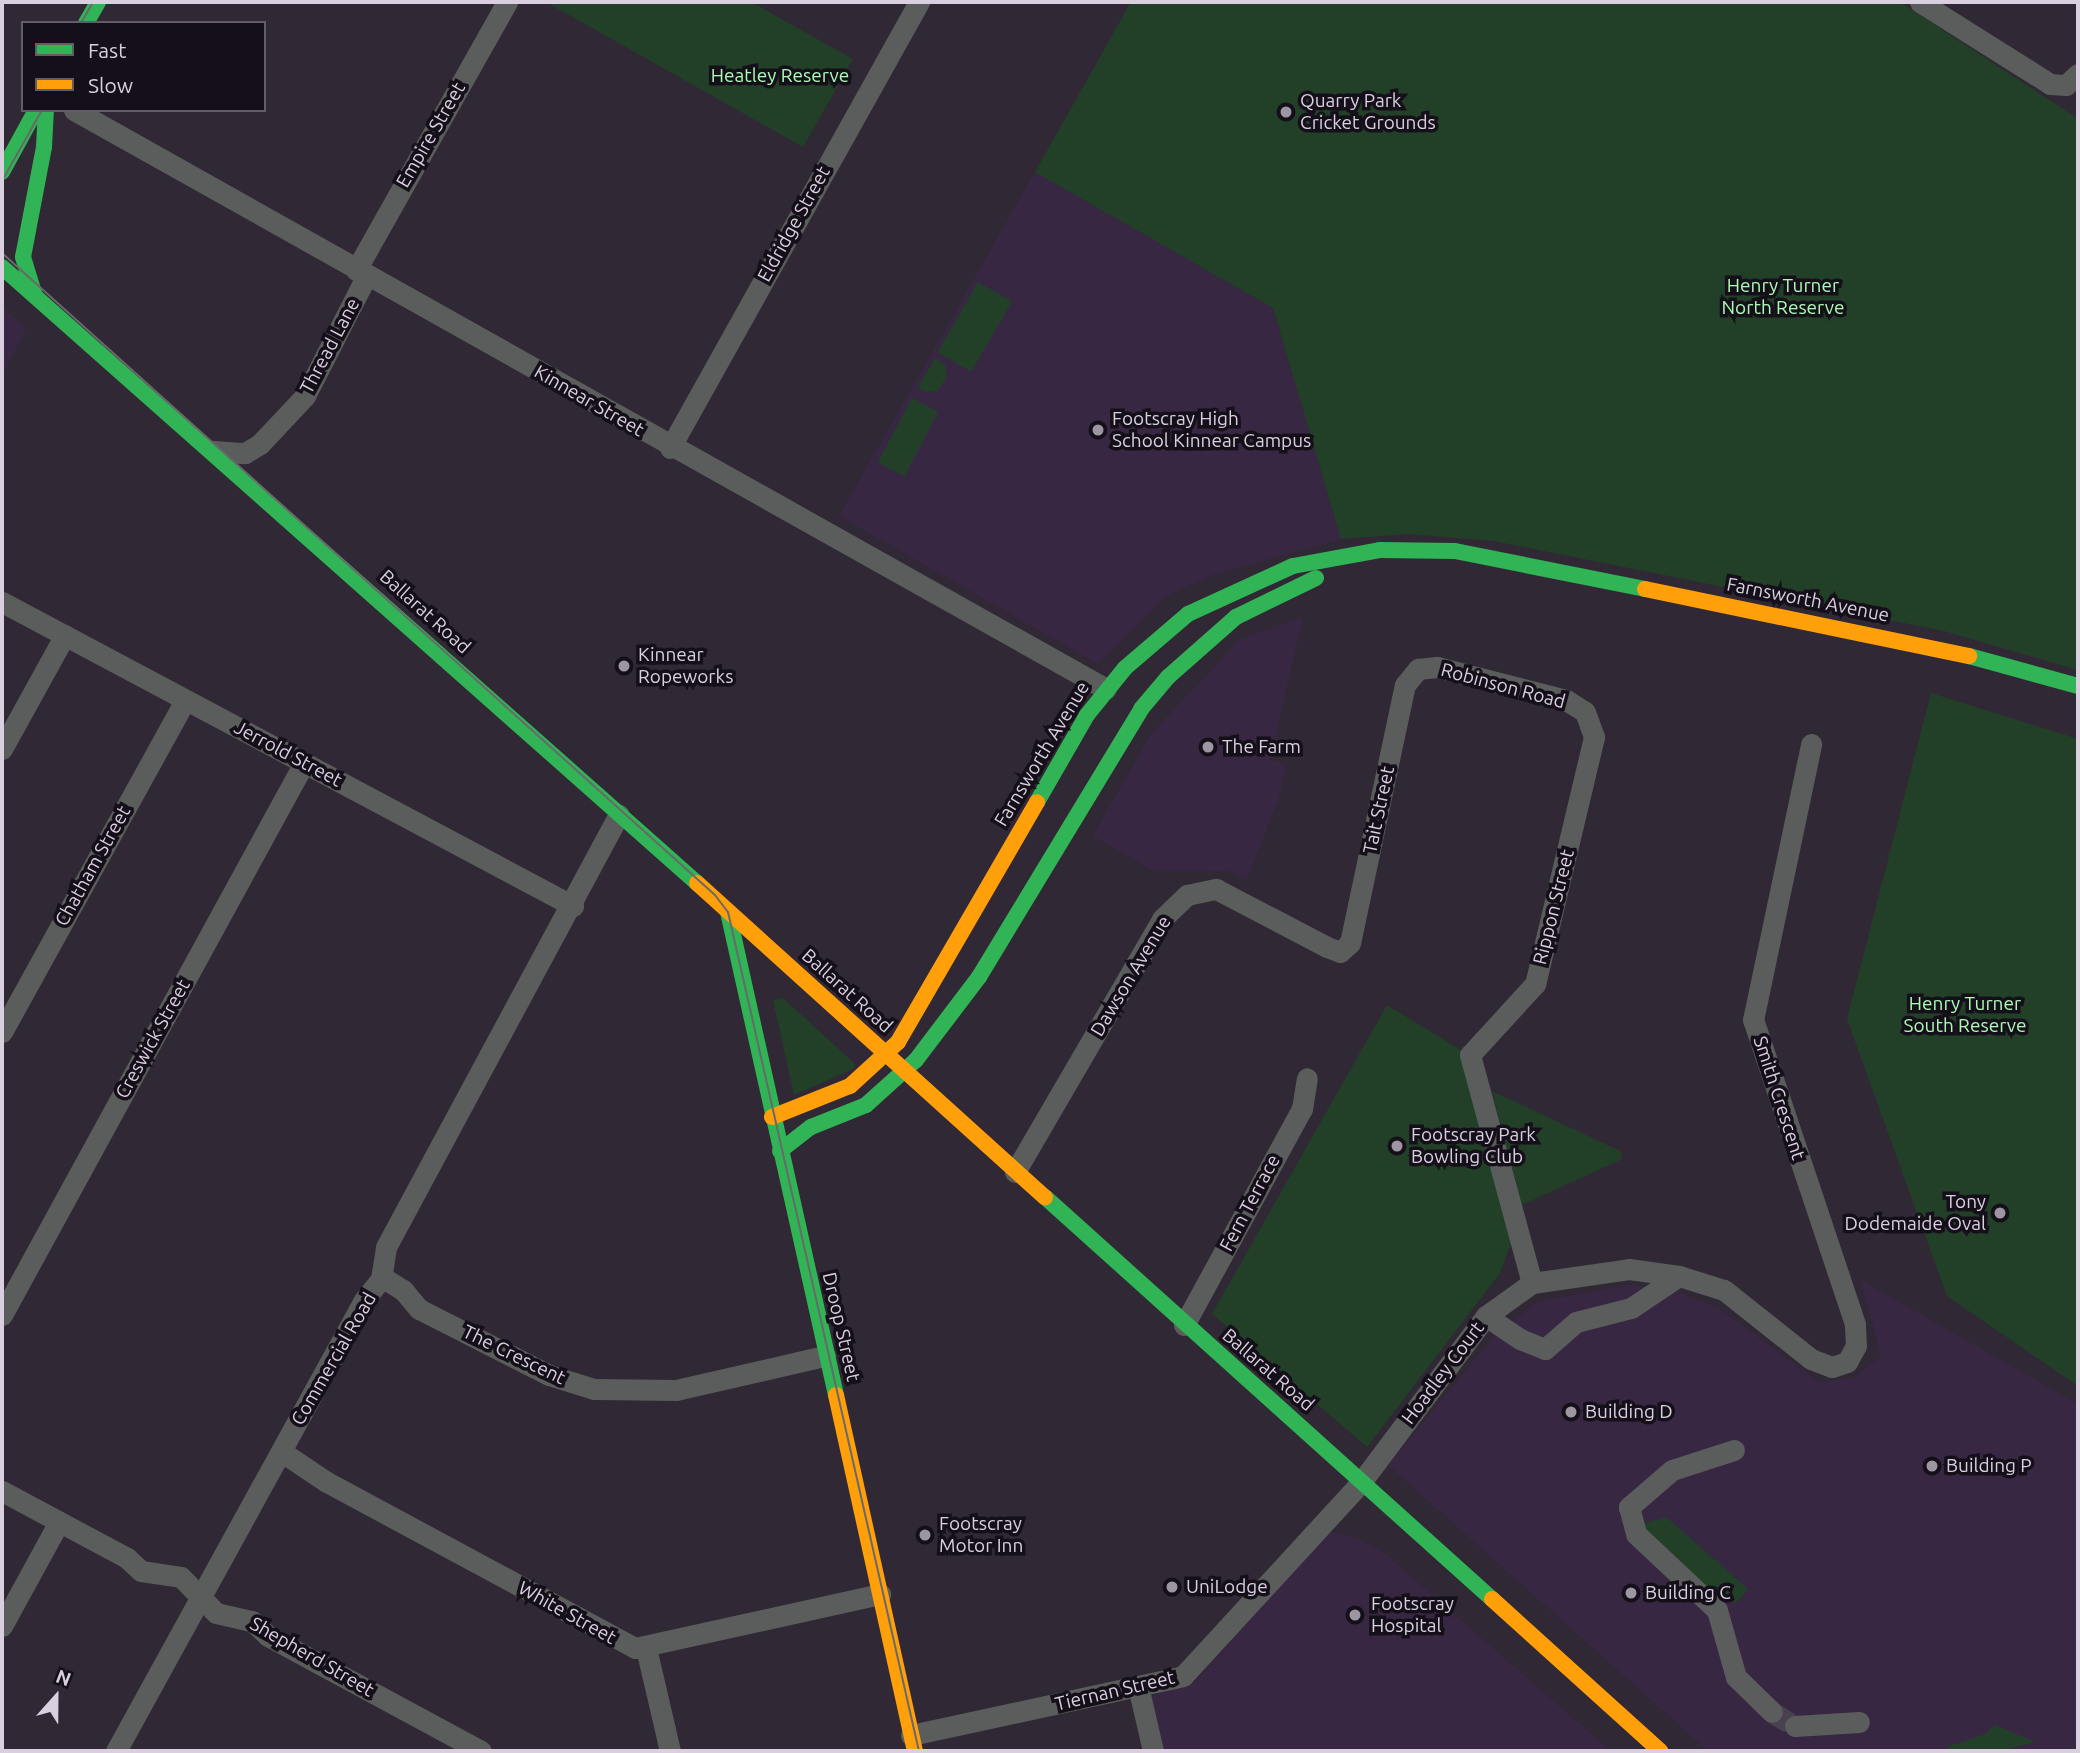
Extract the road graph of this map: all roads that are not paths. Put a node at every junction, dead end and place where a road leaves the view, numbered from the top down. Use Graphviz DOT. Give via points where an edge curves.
graph roads {
  1 [pos="98,2"];
  2 [pos="507,2"];
  3 [pos="919,2"];
  4 [pos="1920,2"];
  5 [pos="87,21"];
  6 [pos="2072,79"];
  7 [pos="35,112"];
  8 [pos="46,112"];
  9 [pos="78,112"];
  10 [pos="2,172"];
  11 [pos="2,267"];
  12 [pos="361,272"];
  13 [pos="35,296"];
  14 [pos="260,444"];
  15 [pos="670,448"];
  16 [pos="212,450"];
  17 [pos="254,487"];
  18 [pos="1528,565"];
  19 [pos="2,602"];
  20 [pos="65,635"];
  21 [pos="1418,668"];
  22 [pos="2078,686"];
  23 [pos="1123,699"];
  24 [pos="185,700"];
  25 [pos="1585,712"];
  26 [pos="1811,744"];
  27 [pos="2,749"];
  28 [pos="304,762"];
  29 [pos="620,815"];
  30 [pos="1045,829"];
  31 [pos="1003,900"];
  32 [pos="573,906"];
  33 [pos="728,912"];
  34 [pos="1340,952"];
  35 [pos="2,1032"];
  36 [pos="886,1055"];
  37 [pos="905,1072"];
  38 [pos="1307,1078"];
  39 [pos="772,1117"];
  40 [pos="780,1151"];
  41 [pos="1016,1172"];
  42 [pos="1679,1276"];
  43 [pos="382,1277"];
  44 [pos="1532,1283"];
  45 [pos="2,1315"];
  46 [pos="1486,1316"];
  47 [pos="1855,1324"];
  48 [pos="1184,1325"];
  49 [pos="825,1356"];
  50 [pos="1734,1450"];
  51 [pos="282,1452"];
  52 [pos="1362,1481"];
  53 [pos="2,1491"];
  54 [pos="59,1522"];
  55 [pos="880,1594"];
  56 [pos="201,1598"];
  57 [pos="2,1626"];
  58 [pos="646,1648"];
  59 [pos="1138,1686"];
  60 [pos="1772,1712"];
  61 [pos="1859,1722"];
  62 [pos="1796,1726"];
  63 [pos="913,1743"];
  64 [pos="116,1751"];
  65 [pos="481,1751"];
  66 [pos="670,1751"];
  67 [pos="1153,1751"];
  68 [pos="1660,1751"];
  1 -- 5 [label="main road"];
  2 -- 12 [label="street, Empire Street"];
  3 -- 15 [label="street, Eldridge Street"];
  4 -- 6 [label="street" via="2050,85"];
  7 -- 10 [label="main road"];
  8 -- 13 [label="main road" via="44,147 22,262"];
  9 -- 12 [label="street, Kinnear Street"];
  11 -- 13 [label="main road, Ballarat Road"];
  12 -- 14 [label="street, Thread Lane" via="305,396"];
  12 -- 15 [label="street, Kinnear Street"];
  13 -- 16 [label="main road, Ballarat Road"];
  14 -- 16 [label="street" via="244,453"];
  14 -- 17 [label="street, Thread Lane" via="250,477"];
  15 -- 23 [label="street, Kinnear Street"];
  16 -- 17 [label="main road, Ballarat Road"];
  17 -- 29 [label="main road, Ballarat Road"];
  18 -- 22 [label="main road, Farnsworth Avenue" via="1941,647"];
  18 -- 23 [label="main road, Farnsworth Avenue" via="1408,561 1354,567 1308,580 1224,625"];
  18 -- 23 [label="main road, Farnsworth Avenue" via="1417,548 1362,552 1293,566 1188,614 1140,652"];
  19 -- 20 [label="street, Jerrold Street"];
  20 -- 24 [label="street, Jerrold Street"];
  20 -- 27 [label="street"];
  21 -- 25 [label="street, Robinson Road" via="1437,667 1553,697"];
  21 -- 34 [label="street, Tait Street" via="1405,685 1350,943"];
  23 -- 30 [label="main road, Farnsworth Avenue"];
  23 -- 30 [label="main road, Farnsworth Avenue"];
  24 -- 28 [label="street, Jerrold Street"];
  24 -- 35 [label="street, Chatham Street"];
  25 -- 44 [label="street, Rippon Street" via="1594,737 1535,984 1469,1055"];
  26 -- 47 [label="street, Smith Crescent" via="1753,1020"];
  28 -- 32 [label="street, Jerrold Street"];
  28 -- 45 [label="street, Creswick Street"];
  29 -- 32 [label="street, Commercial Road"];
  29 -- 33 [label="main road, Ballarat Road"];
  30 -- 31 [label="main road, Farnsworth Avenue"];
  30 -- 31 [label="main road, Farnsworth Avenue"];
  31 -- 36 [label="main road, Farnsworth Avenue"];
  31 -- 37 [label="main road, Farnsworth Avenue" via="965,996"];
  32 -- 43 [label="street, Commercial Road" via="386,1247"];
  33 -- 36 [label="main road, Ballarat Road"];
  33 -- 39 [label="main road, Droop Street"];
  34 -- 41 [label="street, Dawson Avenue" via="1237,896 1216,889 1187,895 1162,919"];
  36 -- 37 [label="main road, Ballarat Road"];
  36 -- 39 [label="main road, Farnsworth Avenue" via="843,1090"];
  37 -- 40 [label="main road, Farnsworth Avenue" via="866,1105 811,1127"];
  37 -- 41 [label="main road, Ballarat Road"];
  38 -- 48 [label="street, Fern Terrace" via="1302,1109"];
  39 -- 40 [label="main road, Droop Street"];
  40 -- 49 [label="main road, Droop Street"];
  41 -- 48 [label="main road, Ballarat Road"];
  42 -- 44 [label="street, Hoadley Court" via="1629,1269"];
  42 -- 46 [label="street" via="1632,1308 1576,1322 1545,1349"];
  42 -- 47 [label="street, Hoadley Court" via="1724,1290 1811,1359 1832,1367 1847,1362 1852,1354"];
  43 -- 49 [label="street, The Crescent" via="403,1290 416,1307 549,1375 594,1390 676,1390"];
  43 -- 51 [label="street, Commercial Road" via="364,1300"];
  44 -- 46 [label="street, Hoadley Court"];
  46 -- 52 [label="street, Hoadley Court"];
  48 -- 52 [label="main road, Ballarat Road"];
  49 -- 55 [label="main road, Droop Street"];
  50 -- 60 [label="street" via="1671,1470 1629,1507 1636,1534 1717,1610 1736,1677"];
  51 -- 56 [label="street, Commercial Road"];
  51 -- 58 [label="street, White Street" via="325,1481 626,1645"];
  52 -- 59 [label="street, Tiernan Street" via="1183,1676"];
  52 -- 68 [label="main road, Ballarat Road"];
  53 -- 54 [label="street, Shepherd Street"];
  54 -- 56 [label="street, Shepherd Street" via="127,1558 145,1573 181,1577"];
  54 -- 57 [label="street"];
  55 -- 58 [label="street, White Street"];
  55 -- 63 [label="main road, Droop Street"];
  56 -- 64 [label="street, Commercial Road"];
  56 -- 65 [label="street, Shepherd Street" via="216,1613 249,1619 268,1636"];
  58 -- 66 [label="street"];
  59 -- 63 [label="street, Tiernan Street"];
  59 -- 67 [label="street"];
  61 -- 62 [label="street"];
}
